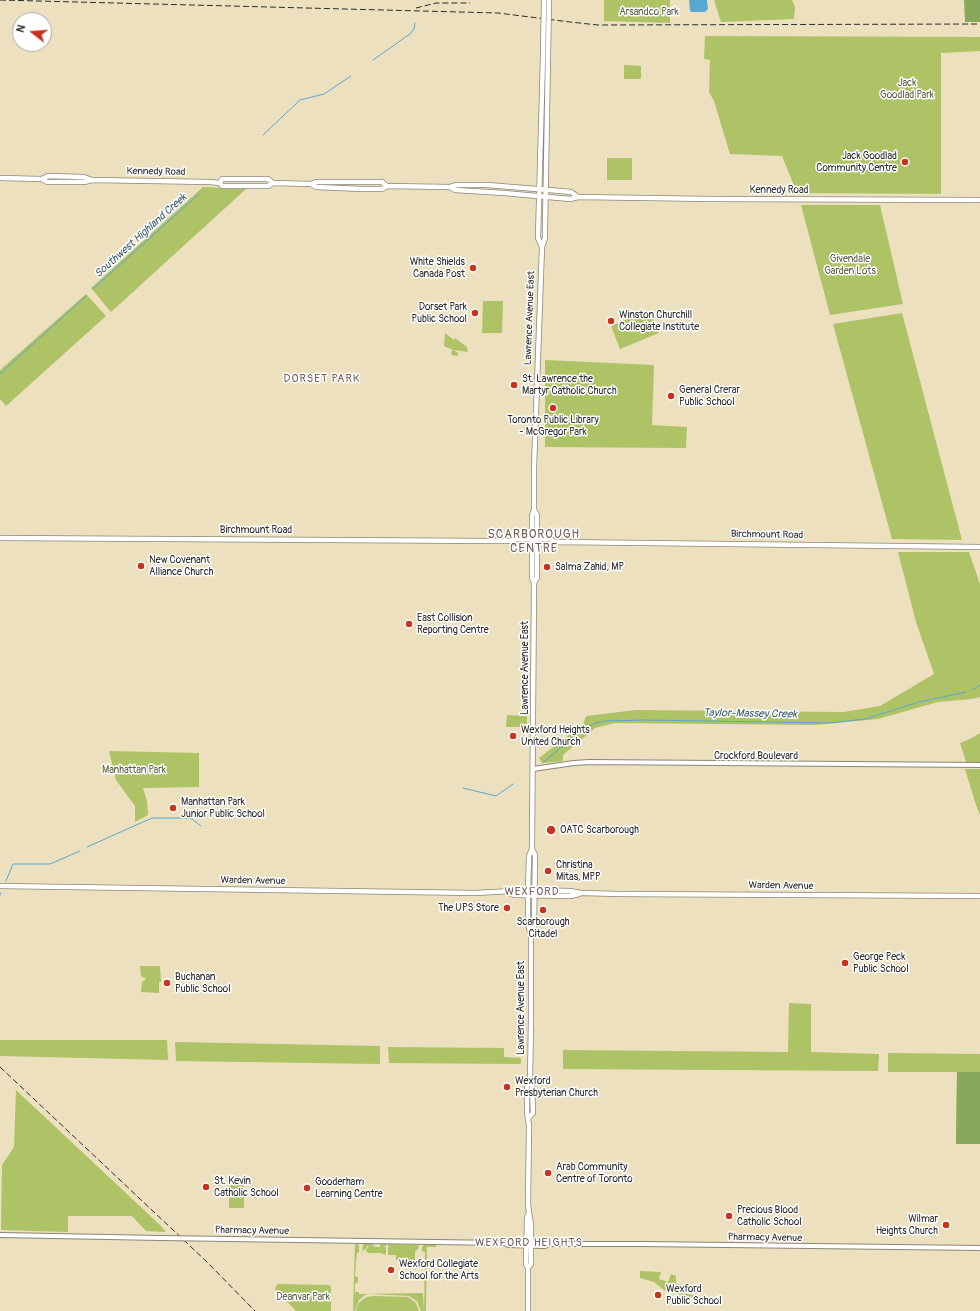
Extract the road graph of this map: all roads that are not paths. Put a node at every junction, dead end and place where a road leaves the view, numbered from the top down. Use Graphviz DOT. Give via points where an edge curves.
graph roads {
  1 [pos="544,0"];
  2 [pos="550,0"];
  3 [pos="545,56"];
  4 [pos="0,178"];
  5 [pos="362,183"];
  6 [pos="311,184"];
  7 [pos="387,186"];
  8 [pos="450,187"];
  9 [pos="362,189"];
  10 [pos="543,189"];
  11 [pos="540,196"];
  12 [pos="578,196"];
  13 [pos="545,197"];
  14 [pos="558,198"];
  15 [pos="980,200"];
  16 [pos="545,204"];
  17 [pos="542,247"];
  18 [pos="0,538"];
  19 [pos="535,542"];
  20 [pos="980,547"];
  21 [pos="980,765"];
  22 [pos="533,769"];
  23 [pos="532,849"];
  24 [pos="0,886"];
  25 [pos="528,890"];
  26 [pos="506,892"];
  27 [pos="535,893"];
  28 [pos="528,896"];
  29 [pos="980,896"];
  30 [pos="531,934"];
  31 [pos="0,1235"];
  32 [pos="529,1244"];
  33 [pos="980,1248"];
  34 [pos="528,1311"];
  1 -- 3 [label="main road, Lawrence Avenue East, bridge"];
  2 -- 3 [label="main road, Lawrence Avenue East, bridge"];
  3 -- 10 [label="main road, Lawrence Avenue East"];
  4 -- 6 [label="main road, Kennedy Road" via="42,179 47,182 92,180 220,183 222,186"];
  5 -- 6 [label="main road, Kennedy Road"];
  5 -- 7 [label="main road, Kennedy Road" via="382,182"];
  5 -- 9 [label="street"];
  6 -- 9 [label="main road, Kennedy Road" via="316,187"];
  7 -- 8 [label="main road, Kennedy Road"];
  7 -- 9 [label="main road, Kennedy Road" via="382,189"];
  8 -- 10 [label="main road, Kennedy Road" via="487,185"];
  8 -- 11 [label="main road, Kennedy Road" via="455,190"];
  10 -- 11 [label="main road, Lawrence Avenue East"];
  10 -- 12 [label="main road, Kennedy Road" via="571,192"];
  10 -- 13 [label="main road, Lawrence Avenue East"];
  11 -- 13 [label="main road, Kennedy Road"];
  11 -- 17 [label="main road, Lawrence Avenue East" via="538,238"];
  12 -- 14 [label="main road, Kennedy Road" via="570,199"];
  12 -- 15 [label="main road, Kennedy Road"];
  13 -- 14 [label="main road, Kennedy Road"];
  13 -- 16 [label="main road, Lawrence Avenue East"];
  14 -- 16 [label="main road"];
  16 -- 17 [label="main road, Lawrence Avenue East" via="545,238"];
  17 -- 19 [label="main road, Lawrence Avenue East" via="534,467 534,510 537,515"];
  18 -- 19 [label="main road, Birchmount Road" via="513,541 515,539"];
  19 -- 20 [label="main road, Birchmount Road"];
  19 -- 22 [label="main road, Lawrence Avenue East" via="537,578 534,583"];
  21 -- 22 [label="street, Crockford Boulevard" via="589,762"];
  22 -- 23 [label="main road, Lawrence Avenue East"];
  23 -- 25 [label="main road, Lawrence Avenue East" via="529,856"];
  23 -- 27 [label="main road, Lawrence Avenue East" via="535,855"];
  24 -- 26 [label="main road, Warden Avenue"];
  25 -- 26 [label="main road, Warden Avenue"];
  25 -- 27 [label="main road, Warden Avenue"];
  25 -- 28 [label="main road, Lawrence Avenue East"];
  26 -- 28 [label="main road, Warden Avenue"];
  27 -- 28 [label="main road, Warden Avenue"];
  27 -- 29 [label="main road, Warden Avenue" via="570,896 581,893"];
  27 -- 30 [label="main road, Lawrence Avenue East" via="534,926"];
  28 -- 30 [label="main road, Lawrence Avenue East" via="528,925"];
  30 -- 32 [label="main road, Lawrence Avenue East" via="530,1082 527,1086"];
  31 -- 32 [label="street, Pharmacy Avenue, bridge"];
  32 -- 33 [label="street, Pharmacy Avenue" via="545,1242"];
  32 -- 34 [label="main road, Lawrence Avenue East" via="526,1264"];
}
